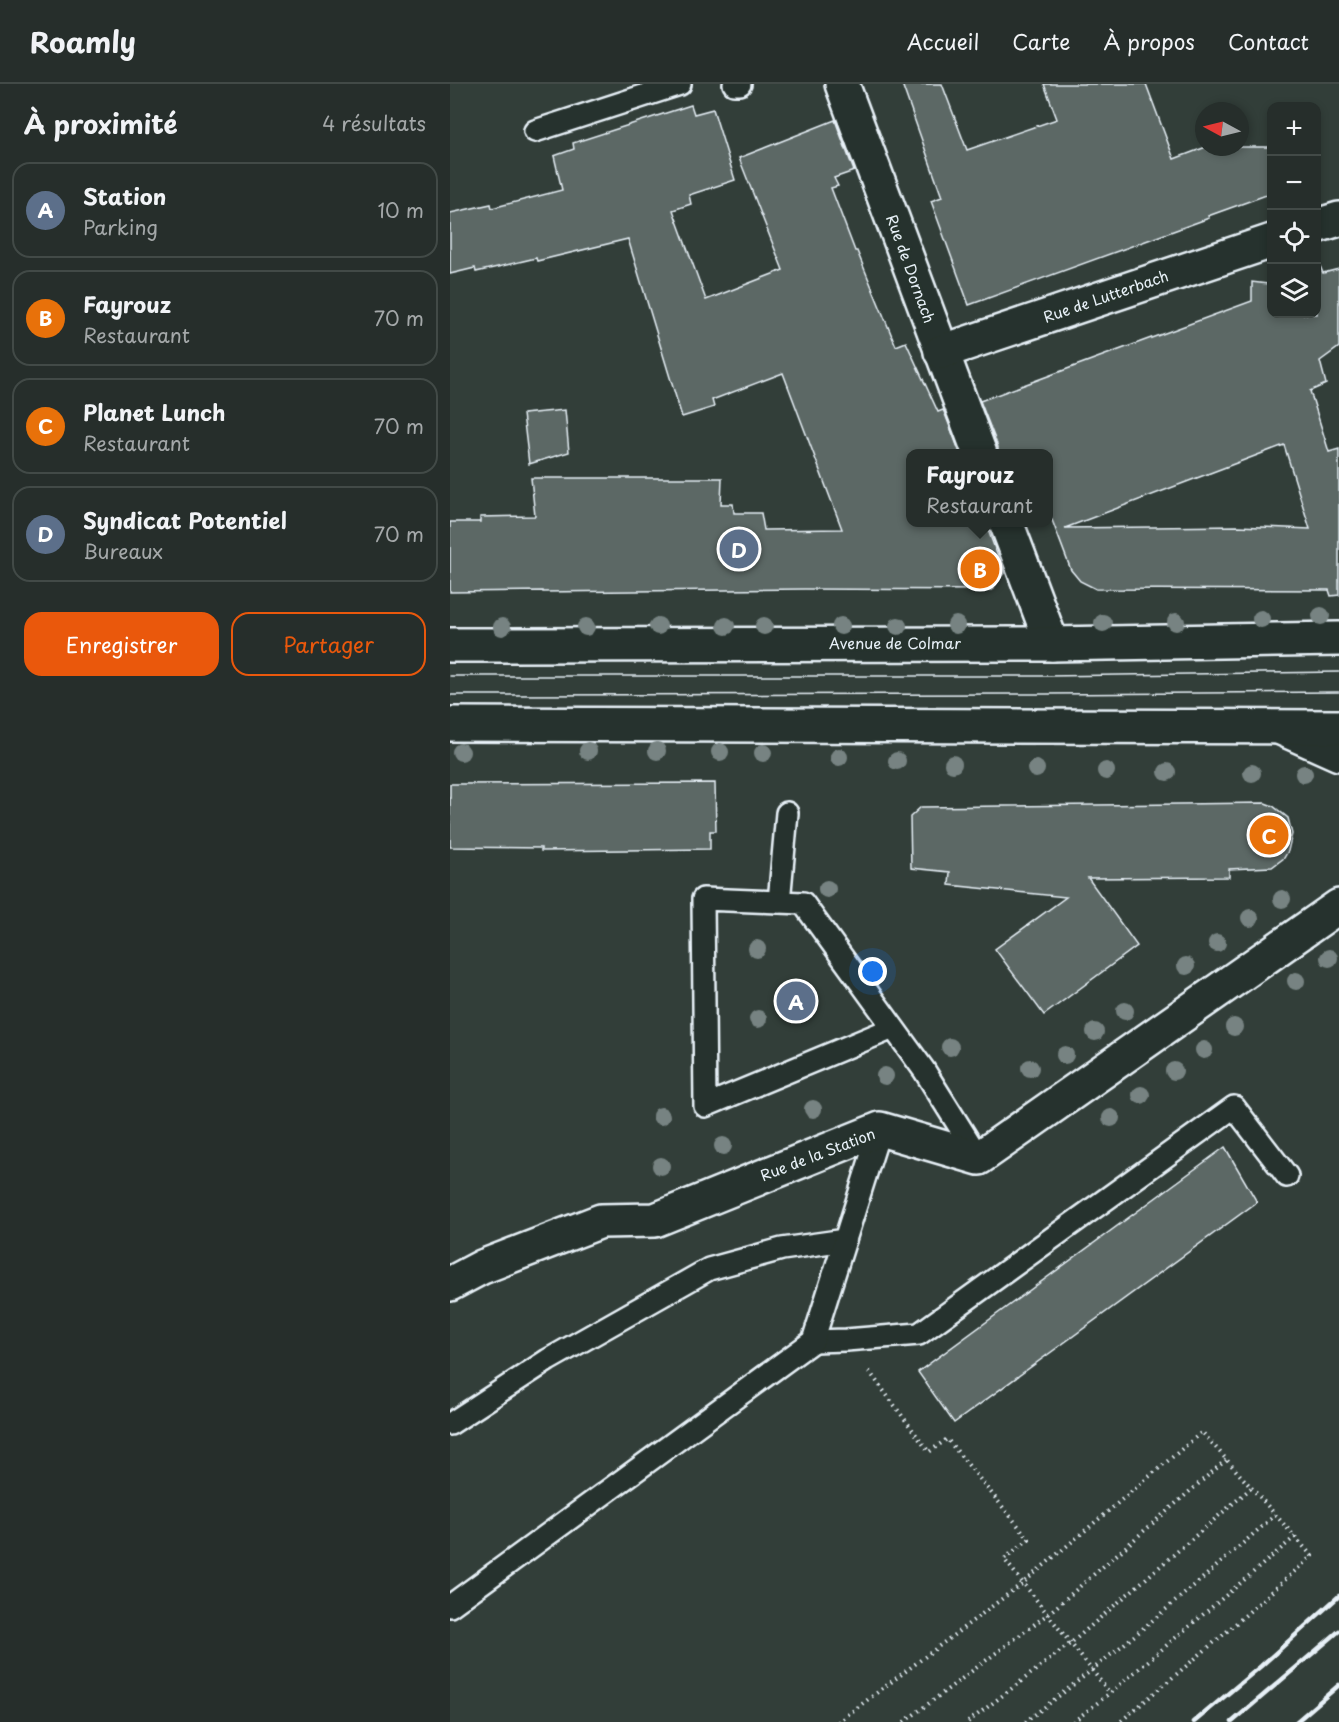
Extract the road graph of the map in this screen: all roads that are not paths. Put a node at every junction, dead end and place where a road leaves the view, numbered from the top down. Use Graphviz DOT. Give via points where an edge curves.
graph roads {
  1 [pos="680,84"];
  2 [pos="734,84"];
  3 [pos="740,84"];
  4 [pos="842,84"];
  5 [pos="535,131"];
  6 [pos="1339,219"];
  7 [pos="1321,225"];
  8 [pos="1267,244"];
  9 [pos="941,352"];
  10 [pos="978,449"];
  11 [pos="1008,527"];
  12 [pos="1339,639"];
  13 [pos="1052,644"];
  14 [pos="450,645"];
  15 [pos="450,724"];
  16 [pos="1339,727"];
  17 [pos="1281,728"];
  18 [pos="1339,754"];
  19 [pos="787,813"];
  20 [pos="779,902"];
  21 [pos="1339,906"];
  22 [pos="893,1028"];
  23 [pos="880,1129"];
  24 [pos="979,1158"];
  25 [pos="1287,1176"];
  26 [pos="845,1240"];
  27 [pos="450,1284"];
  28 [pos="813,1341"];
  29 [pos="450,1424"];
  30 [pos="450,1606"];
  1 -- 5 [label="lane"];
  2 -- 3 [label="lane"];
  4 -- 9 [label="street, Rue de Dornach"];
  6 -- 7 [label="street"];
  8 -- 9 [label="street, Rue de Lutterbach"];
  9 -- 10 [label="street, Rue de Dornach"];
  11 -- 13 [label="street"];
  12 -- 13 [label="street, Avenue de Colmar"];
  13 -- 14 [label="street, Avenue de Colmar"];
  15 -- 17 [label="street"];
  16 -- 17 [label="street"];
  17 -- 18 [label="street"];
  19 -- 20 [label="lane"];
  20 -- 22 [label="lane" via="803,903"];
  20 -- 22 [label="lane" via="703,899 705,1106"];
  21 -- 24 [label="street"];
  22 -- 24 [label="lane"];
  23 -- 24 [label="street, Rue de la Station"];
  23 -- 26 [label="lane"];
  23 -- 27 [label="street, Rue de la Station" via="655,1220 600,1221 482,1267"];
  25 -- 28 [label="lane" via="1234,1107 919,1335"];
  26 -- 28 [label="lane"];
  26 -- 29 [label="lane" via="782,1249 709,1269 548,1360"];
  28 -- 30 [label="lane"];
}
